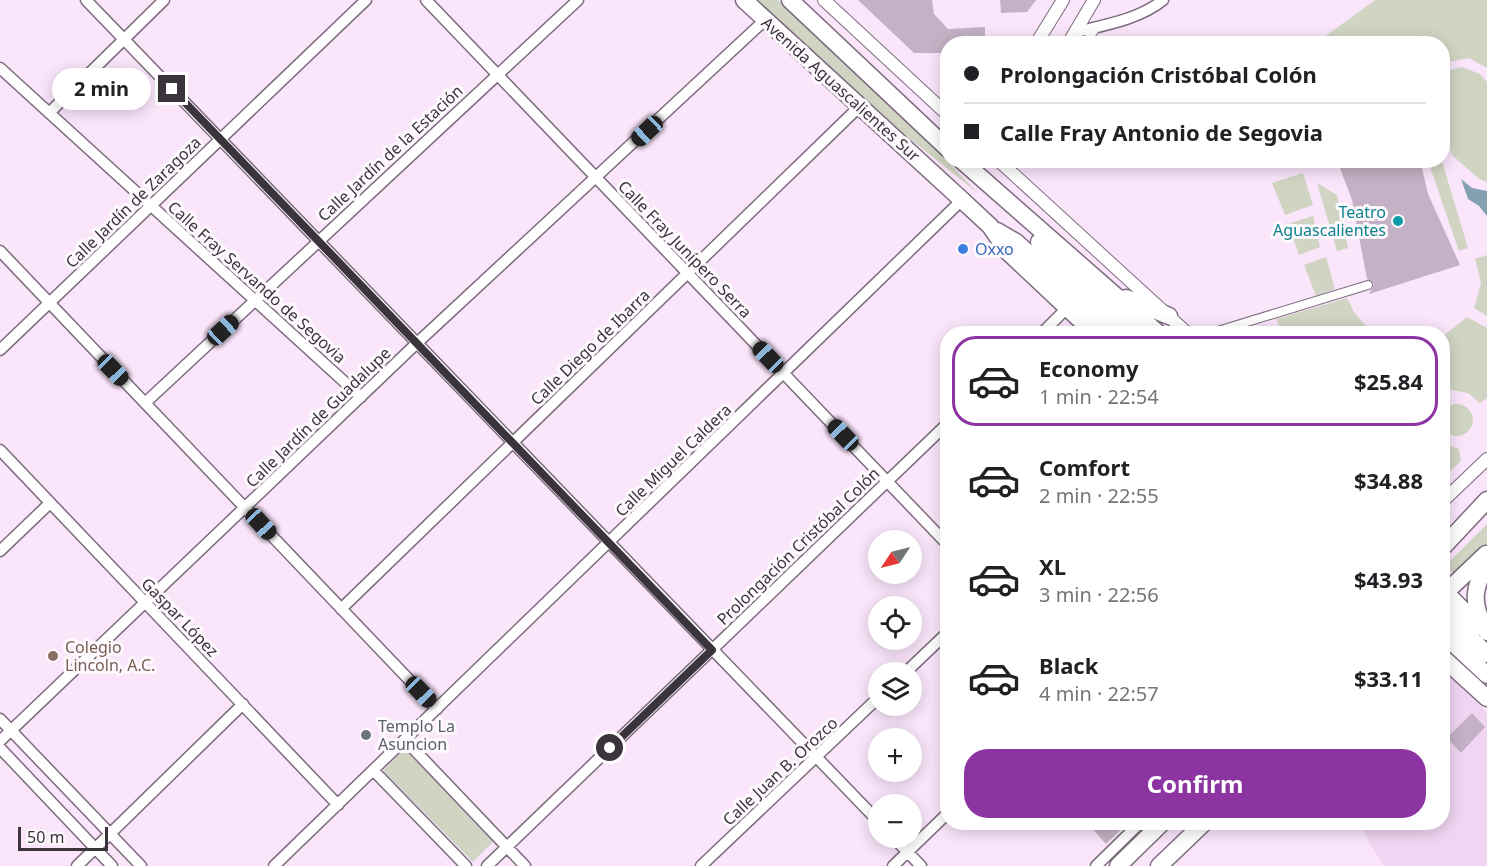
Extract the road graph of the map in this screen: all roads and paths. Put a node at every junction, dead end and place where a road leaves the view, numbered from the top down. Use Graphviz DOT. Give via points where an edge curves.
graph roads {
  1 [pos="86,0"];
  2 [pos="164,0"];
  3 [pos="366,0"];
  4 [pos="426,0"];
  5 [pos="578,0"];
  6 [pos="744,0"];
  7 [pos="790,0"];
  8 [pos="824,0"];
  9 [pos="1063,0"];
  10 [pos="1094,0"];
  11 [pos="1163,0"];
  12 [pos="765,20"];
  13 [pos="1096,28"];
  14 [pos="1076,32"];
  15 [pos="1040,36"];
  16 [pos="1073,36"];
  17 [pos="1090,36"];
  18 [pos="124,39"];
  19 [pos="0,68"];
  20 [pos="497,75"];
  21 [pos="860,106"];
  22 [pos="940,108"];
  23 [pos="49,112"];
  24 [pos="929,132"];
  25 [pos="220,139"];
  26 [pos="940,142"];
  27 [pos="940,145"];
  28 [pos="962,168"];
  29 [pos="970,168"];
  30 [pos="1007,168"];
  31 [pos="596,178"];
  32 [pos="962,200"];
  33 [pos="151,206"];
  34 [pos="990,226"];
  35 [pos="318,240"];
  36 [pos="0,251"];
  37 [pos="688,273"];
  38 [pos="1368,285"];
  39 [pos="1112,292"];
  40 [pos="255,300"];
  41 [pos="50,303"];
  42 [pos="1067,308"];
  43 [pos="1169,316"];
  44 [pos="1049,326"];
  45 [pos="1086,326"];
  46 [pos="1109,326"];
  47 [pos="1129,326"];
  48 [pos="1150,326"];
  49 [pos="1180,326"];
  50 [pos="1234,326"];
  51 [pos="417,343"];
  52 [pos="0,350"];
  53 [pos="784,373"];
  54 [pos="361,397"];
  55 [pos="145,403"];
  56 [pos="940,431"];
  57 [pos="513,443"];
  58 [pos="0,450"];
  59 [pos="1487,459"];
  60 [pos="887,482"];
  61 [pos="1450,494"];
  62 [pos="1487,500"];
  63 [pos="50,503"];
  64 [pos="245,508"];
  65 [pos="1473,514"];
  66 [pos="1450,527"];
  67 [pos="940,537"];
  68 [pos="1450,539"];
  69 [pos="609,542"];
  70 [pos="0,551"];
  71 [pos="1487,553"];
  72 [pos="1487,560"];
  73 [pos="1450,587"];
  74 [pos="1450,599"];
  75 [pos="145,602"];
  76 [pos="341,609"];
  77 [pos="1450,619"];
  78 [pos="1487,633"];
  79 [pos="940,640"];
  80 [pos="1450,641"];
  81 [pos="712,650"];
  82 [pos="1487,654"];
  83 [pos="916,662"];
  84 [pos="1450,664"];
  85 [pos="1487,675"];
  86 [pos="1487,698"];
  87 [pos="243,704"];
  88 [pos="868,707"];
  89 [pos="437,709"];
  90 [pos="0,719"];
  91 [pos="11,730"];
  92 [pos="405,740"];
  93 [pos="0,741"];
  94 [pos="0,748"];
  95 [pos="816,757"];
  96 [pos="373,770"];
  97 [pos="338,805"];
  98 [pos="868,811"];
  99 [pos="940,821"];
  100 [pos="1133,830"];
  101 [pos="1155,830"];
  102 [pos="1197,830"];
  103 [pos="110,833"];
  104 [pos="507,847"];
  105 [pos="904,848"];
  106 [pos="95,849"];
  107 [pos="908,852"];
  108 [pos="77,866"];
  109 [pos="112,866"];
  110 [pos="141,866"];
  111 [pos="274,866"];
  112 [pos="466,866"];
  113 [pos="487,866"];
  114 [pos="525,866"];
  115 [pos="701,866"];
  116 [pos="893,866"];
  117 [pos="921,866"];
  118 [pos="1096,866"];
  119 [pos="1118,866"];
  120 [pos="1159,866"];
  1 -- 18 [label="street"];
  2 -- 18 [label="street"];
  3 -- 25 [label="street, Calle Jardín de Zaragoza"];
  4 -- 20 [label="street, Calle Fray Junípero Serra"];
  5 -- 20 [label="street, Calle Jardín de la Estación"];
  6 -- 12 [label="main road, Avenida Aguascalientes Sur"];
  7 -- 24 [label="main road, Avenida Aguascalientes Sur"];
  8 -- 22 [label="street"];
  9 -- 15 [label="street"];
  10 -- 14 [label="street"];
  11 -- 13 [label="street" via="1134,16"];
  12 -- 21 [label="main road, Avenida Aguascalientes Sur"];
  12 -- 31 [label="street, Calle Jardín de Guadalupe"];
  13 -- 14 [label="street"];
  13 -- 17 [label="street"];
  14 -- 16 [label="street"];
  18 -- 23 [label="street"];
  18 -- 25 [label="street"];
  19 -- 23 [label="street, Calle Fray Servando de Segovia"];
  20 -- 31 [label="street, Calle Fray Junípero Serra"];
  20 -- 35 [label="street, Calle Jardín de la Estación"];
  21 -- 32 [label="main road, Avenida Aguascalientes Sur"];
  21 -- 37 [label="street, Calle Diego de Ibarra"];
  23 -- 33 [label="street, Calle Fray Servando de Segovia"];
  24 -- 26 [label="main road, Avenida Aguascalientes Sur"];
  24 -- 27 [label="main road, Avenida Aguascalientes Sur"];
  25 -- 33 [label="street, Calle Jardín de Zaragoza"];
  25 -- 35 [label="street"];
  28 -- 47 [label="main road"];
  29 -- 39 [label="main road"];
  30 -- 43 [label="street"];
  31 -- 37 [label="street, Calle Fray Junípero Serra"];
  31 -- 51 [label="street, Calle Jardín de Guadalupe"];
  32 -- 34 [label="main road, Avenida Aguascalientes Sur"];
  32 -- 53 [label="street, Calle Miguel Caldera"];
  33 -- 40 [label="street, Calle Fray Servando de Segovia"];
  33 -- 41 [label="street, Calle Jardín de Zaragoza"];
  34 -- 42 [label="main road, Avenida Aguascalientes Sur" via="1008,252"];
  34 -- 46 [label="main road, Avenida Aguascalientes Sur" via="1016,242"];
  35 -- 40 [label="street, Calle Jardín de la Estación"];
  35 -- 51 [label="street"];
  36 -- 41 [label="street"];
  37 -- 53 [label="street, Calle Fray Junípero Serra"];
  37 -- 57 [label="street, Calle Diego de Ibarra"];
  38 -- 50 [label="street"];
  39 -- 43 [label="main road"];
  39 -- 48 [label="main road"];
  40 -- 54 [label="street, Calle Fray Servando de Segovia"];
  40 -- 55 [label="street, Calle Jardín de la Estación"];
  41 -- 52 [label="street, Calle Jardín de Zaragoza"];
  41 -- 55 [label="street"];
  42 -- 44 [label="street"];
  42 -- 45 [label="main road, Avenida Aguascalientes Sur"];
  43 -- 49 [label="street"];
  51 -- 54 [label="street, Calle Jardín de Guadalupe"];
  51 -- 57 [label="street"];
  53 -- 60 [label="street, Calle Fray Junípero Serra"];
  53 -- 69 [label="street, Calle Miguel Caldera"];
  54 -- 64 [label="street, Calle Jardín de Guadalupe"];
  55 -- 64 [label="street"];
  56 -- 60 [label="street, Prolongación Cristóbal Colón"];
  57 -- 69 [label="street"];
  57 -- 76 [label="street, Calle Diego de Ibarra"];
  58 -- 63 [label="street, Gaspar López"];
  59 -- 61 [label="street"];
  60 -- 67 [label="street, Calle Fray Junípero Serra"];
  60 -- 81 [label="street, Prolongación Cristóbal Colón"];
  62 -- 65 [label="main road"];
  63 -- 70 [label="street"];
  63 -- 75 [label="street, Gaspar López"];
  64 -- 75 [label="street, Calle Jardín de Guadalupe"];
  64 -- 76 [label="street"];
  65 -- 66 [label="main road"];
  65 -- 68 [label="main road"];
  69 -- 81 [label="street"];
  69 -- 89 [label="street, Calle Miguel Caldera"];
  71 -- 73 [label="main road"];
  72 -- 78 [label="main road" via="1475,599 1477,614"];
  74 -- 78 [label="main road"];
  75 -- 87 [label="street, Gaspar López"];
  75 -- 91 [label="street, Calle Jardín de Guadalupe"];
  76 -- 89 [label="street"];
  77 -- 82 [label="main road"];
  79 -- 83 [label="street"];
  80 -- 85 [label="main road"];
  81 -- 95 [label="street"];
  81 -- 104 [label="street, Prolongación Cristóbal Colón"];
  84 -- 86 [label="main road"];
  87 -- 97 [label="street, Gaspar López"];
  87 -- 103 [label="street"];
  88 -- 95 [label="street, Calle Juan B. Orozco"];
  89 -- 92 [label="street, Calle Miguel Caldera"];
  90 -- 91 [label="street"];
  91 -- 93 [label="street, Calle Jardín de Guadalupe"];
  91 -- 103 [label="street"];
  92 -- 96 [label="street, Calle Miguel Caldera"];
  92 -- 104 [label="street"];
  94 -- 106 [label="street"];
  95 -- 98 [label="street"];
  95 -- 115 [label="street, Calle Juan B. Orozco"];
  96 -- 97 [label="street, Calle Miguel Caldera"];
  96 -- 112 [label="street"];
  97 -- 111 [label="street, Calle Miguel Caldera"];
  99 -- 107 [label="street"];
  100 -- 118 [label="street"];
  101 -- 119 [label="main road"];
  102 -- 120 [label="main road"];
  103 -- 106 [label="street"];
  103 -- 110 [label="street"];
  104 -- 113 [label="street, Prolongación Cristóbal Colón"];
  104 -- 114 [label="street"];
  105 -- 107 [label="street"];
  106 -- 108 [label="street"];
  106 -- 109 [label="street"];
  107 -- 116 [label="street"];
  107 -- 117 [label="street"];
}
